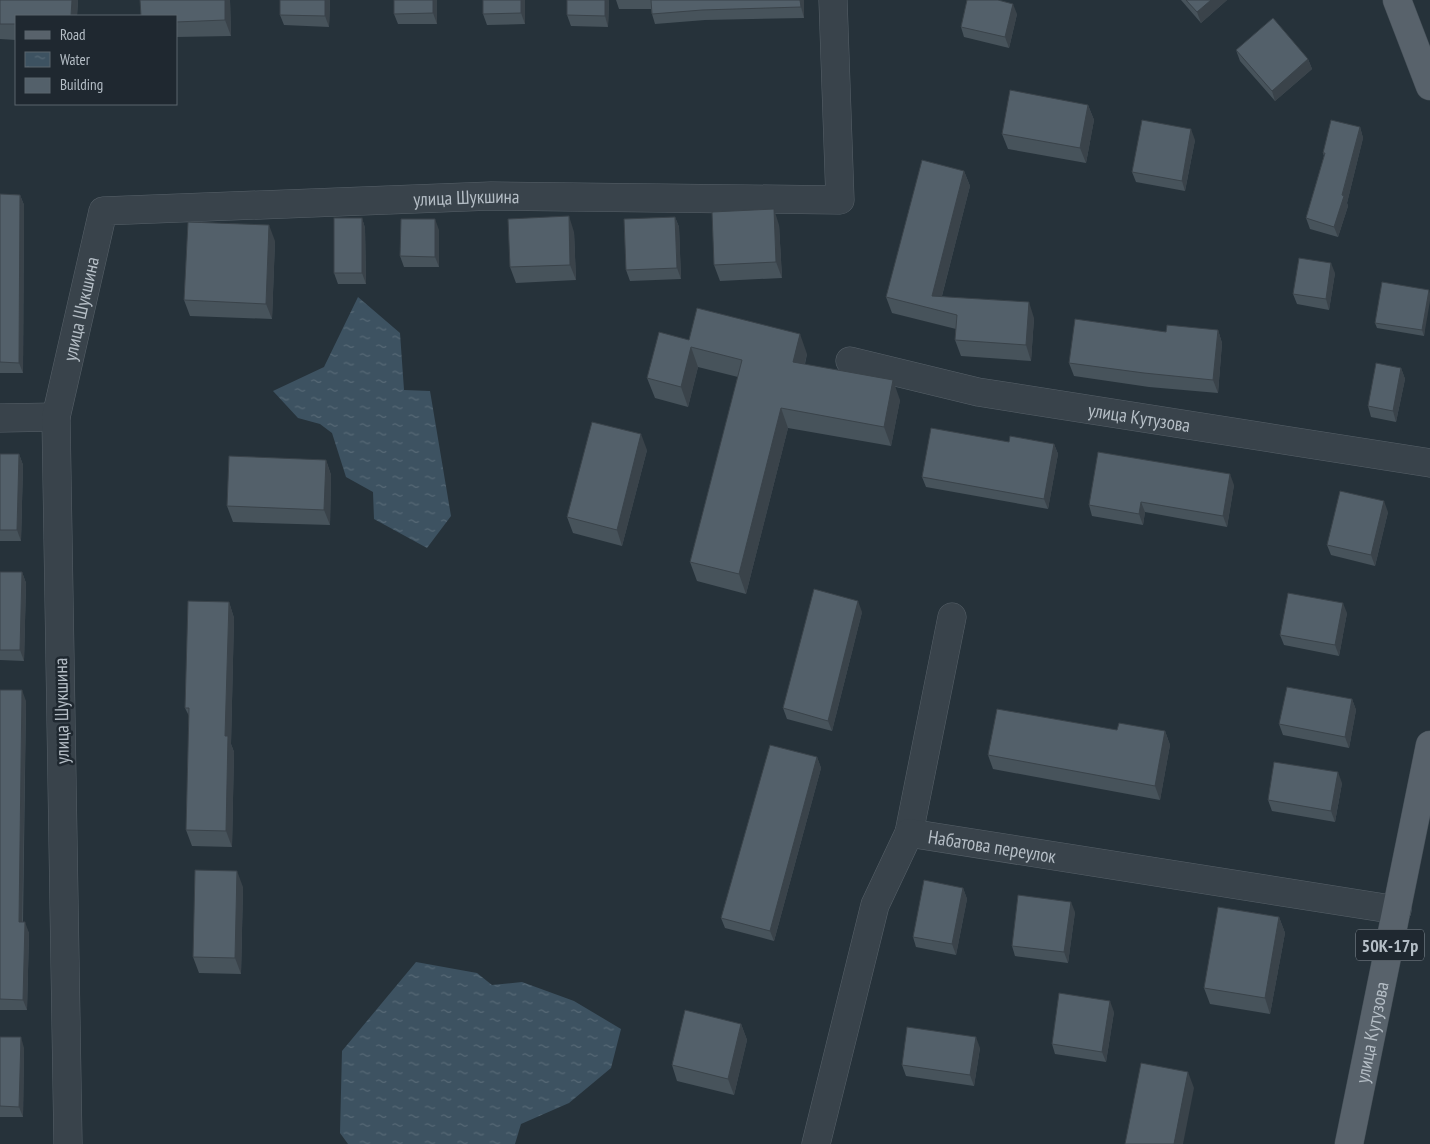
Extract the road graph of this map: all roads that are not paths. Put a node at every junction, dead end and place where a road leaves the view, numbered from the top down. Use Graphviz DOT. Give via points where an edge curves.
graph roads {
  1 [pos="833,0"];
  2 [pos="1397,0"];
  3 [pos="1430,86"];
  4 [pos="850,361"];
  5 [pos="56,417"];
  6 [pos="0,418"];
  7 [pos="1430,463"];
  8 [pos="952,617"];
  9 [pos="1430,745"];
  10 [pos="908,833"];
  11 [pos="1397,910"];
  12 [pos="68,1144"];
  13 [pos="816,1144"];
  14 [pos="1349,1144"];
  1 -- 5 [label="street, улица Шукшина" via="840,200 491,196 103,211"];
  2 -- 3 [label="main road"];
  4 -- 7 [label="street, улица Кутузова" via="978,392"];
  5 -- 6 [label="street"];
  5 -- 12 [label="street, улица Шукшина"];
  8 -- 10 [label="street"];
  9 -- 11 [label="main road, улица Кутузова / 50К-17р"];
  10 -- 11 [label="street, Набатова переулок"];
  10 -- 13 [label="street, Набатова переулок" via="875,905"];
  11 -- 14 [label="main road, улица Кутузова / 50К-17р"];
}
